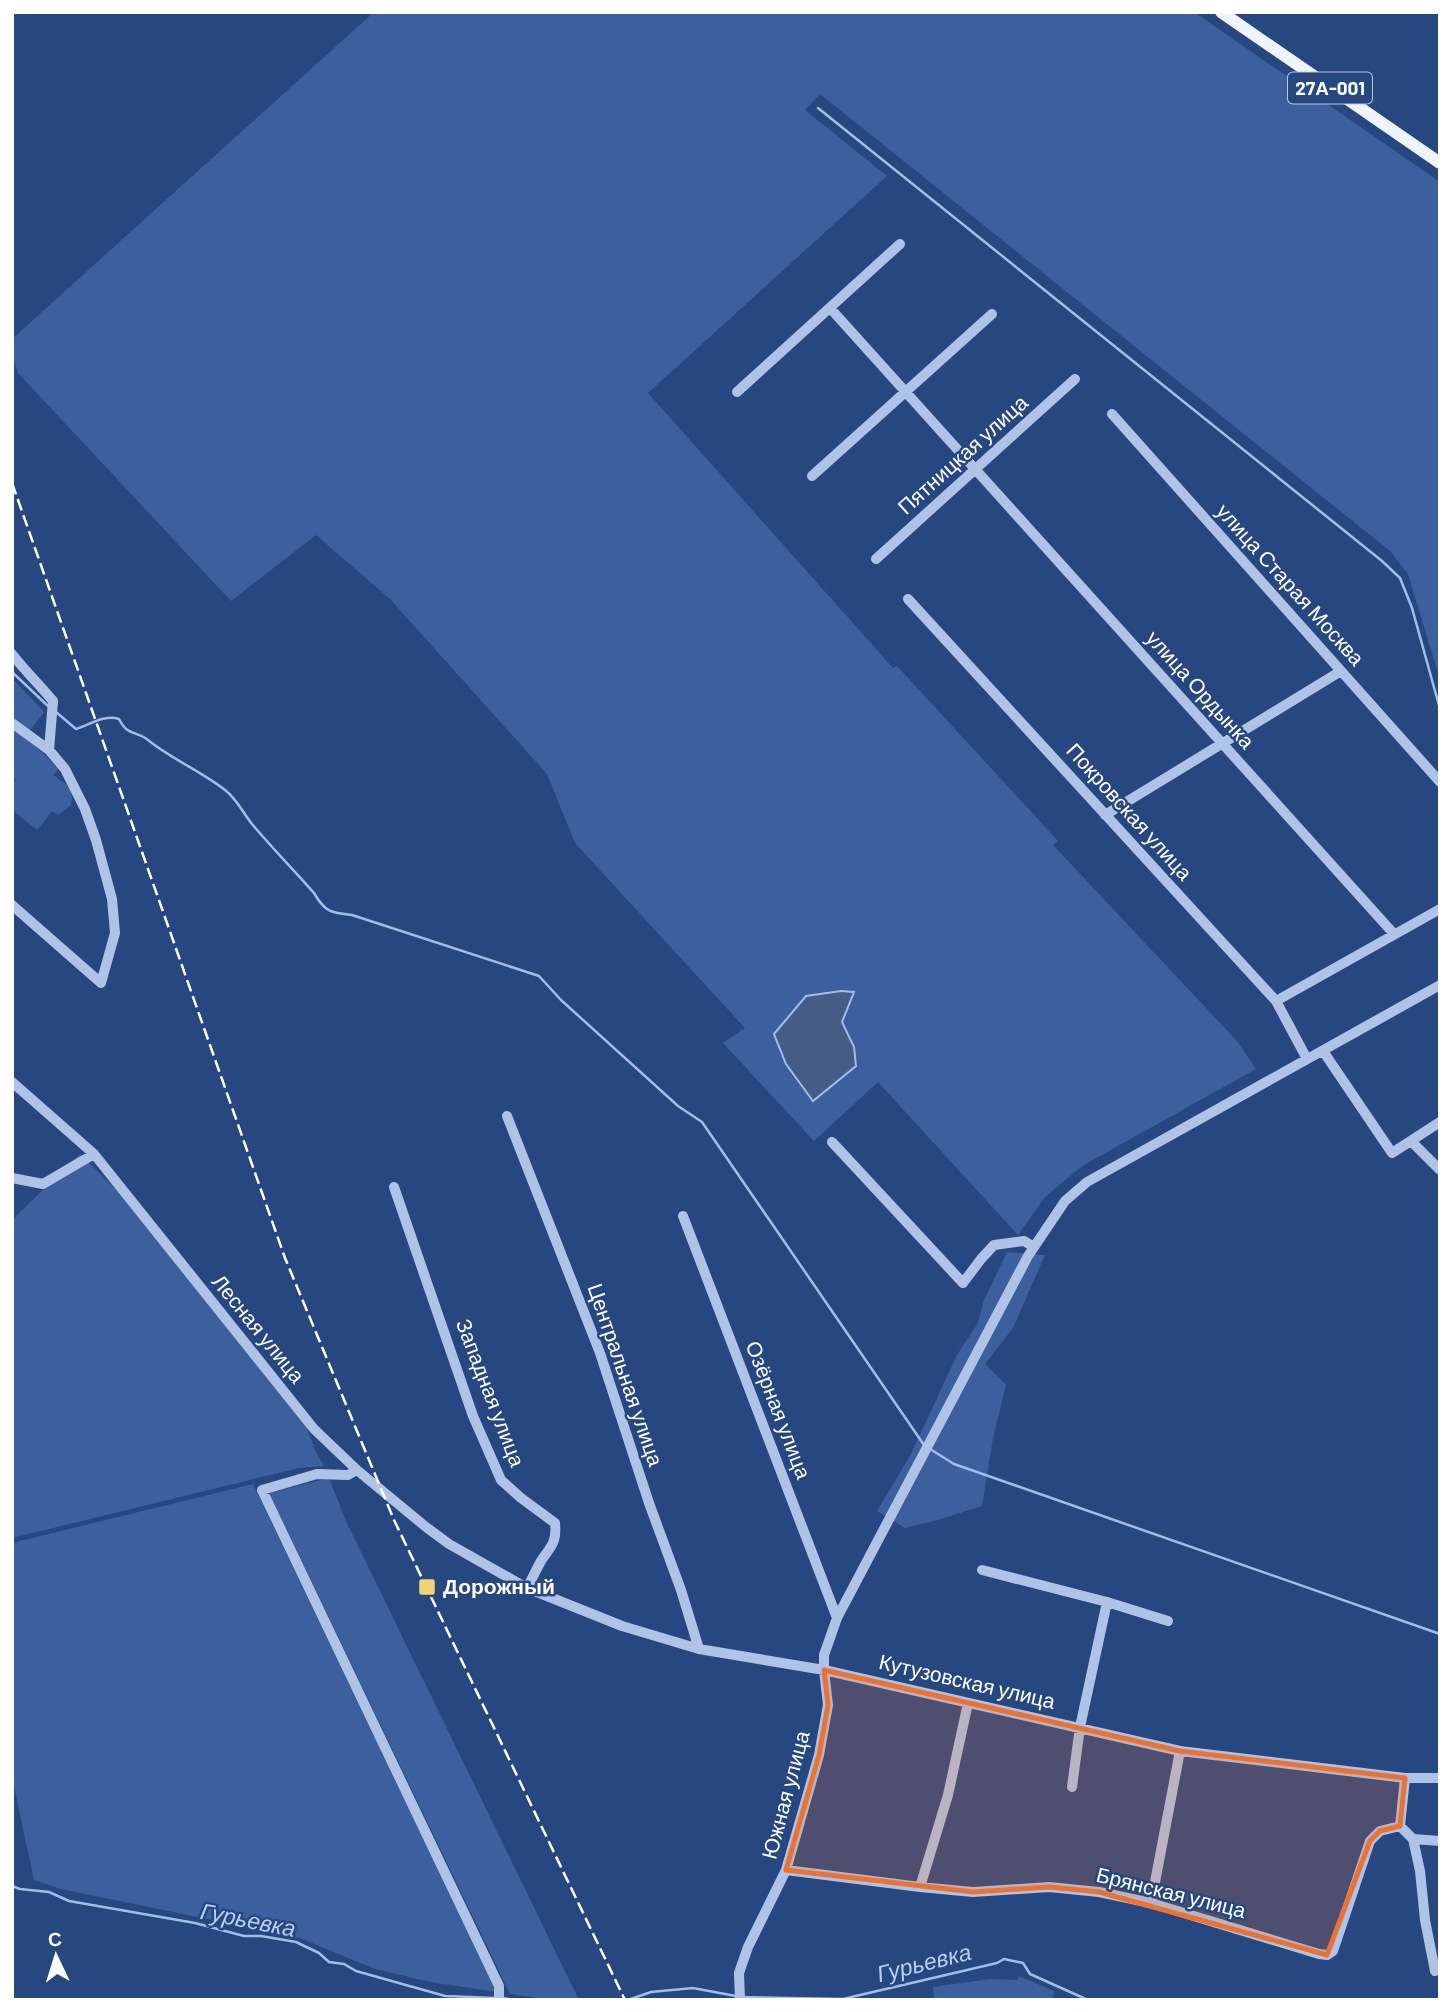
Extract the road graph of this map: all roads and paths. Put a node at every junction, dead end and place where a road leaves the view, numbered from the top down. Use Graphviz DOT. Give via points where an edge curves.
graph roads {
  1 [pos="1221,12"];
  2 [pos="1440,163"];
  3 [pos="900,244"];
  4 [pos="830,308"];
  5 [pos="992,314"];
  6 [pos="1075,379"];
  7 [pos="737,392"];
  8 [pos="906,392"];
  9 [pos="1112,415"];
  10 [pos="977,470"];
  11 [pos="813,476"];
  12 [pos="876,559"];
  13 [pos="908,599"];
  14 [pos="12,654"];
  15 [pos="1341,671"];
  16 [pos="12,723"];
  17 [pos="1222,743"];
  18 [pos="49,750"];
  19 [pos="1440,782"];
  20 [pos="1105,815"];
  21 [pos="12,905"];
  22 [pos="1440,909"];
  23 [pos="1394,934"];
  24 [pos="1440,985"];
  25 [pos="1276,1001"];
  26 [pos="1323,1051"];
  27 [pos="1307,1059"];
  28 [pos="12,1082"];
  29 [pos="507,1116"];
  30 [pos="1440,1122"];
  31 [pos="1411,1141"];
  32 [pos="832,1142"];
  33 [pos="94,1154"];
  34 [pos="1440,1170"];
  35 [pos="12,1178"];
  36 [pos="394,1187"];
  37 [pos="683,1216"];
  38 [pos="1034,1247"];
  39 [pos="357,1470"];
  40 [pos="982,1570"];
  41 [pos="500,1572"];
  42 [pos="527,1588"];
  43 [pos="1107,1602"];
  44 [pos="837,1618"];
  45 [pos="1168,1620"];
  46 [pos="699,1649"];
  47 [pos="824,1670"];
  48 [pos="968,1703"];
  49 [pos="1080,1727"];
  50 [pos="1180,1751"];
  51 [pos="1405,1778"];
  52 [pos="1440,1778"];
  53 [pos="1072,1787"];
  54 [pos="1400,1826"];
  55 [pos="1413,1839"];
  56 [pos="1440,1841"];
  57 [pos="786,1870"];
  58 [pos="920,1887"];
  59 [pos="1151,1903"];
  60 [pos="1434,1970"];
  61 [pos="499,2000"];
  62 [pos="740,2000"];
  1 -- 2 [label="main road, 27А-001"];
  3 -- 4 [label="street"];
  4 -- 7 [label="street"];
  4 -- 8 [label="street, улица Ордынка"];
  5 -- 8 [label="street"];
  6 -- 10 [label="street, Пятницкая улица"];
  8 -- 10 [label="street, улица Ордынка"];
  8 -- 11 [label="street"];
  9 -- 15 [label="street, улица Старая Москва"];
  10 -- 12 [label="street, Пятницкая улица"];
  10 -- 17 [label="street, улица Ордынка"];
  13 -- 20 [label="street, Покровская улица"];
  14 -- 18 [label="street" via="53,701"];
  15 -- 17 [label="street"];
  15 -- 19 [label="street, улица Старая Москва"];
  16 -- 18 [label="street"];
  17 -- 20 [label="street"];
  17 -- 23 [label="street, улица Ордынка"];
  18 -- 21 [label="street" via="65,769 85,809 112,900 115,933 101,983"];
  20 -- 25 [label="street, Покровская улица"];
  22 -- 23 [label="street"];
  23 -- 25 [label="street"];
  24 -- 26 [label="street, Южная улица"];
  25 -- 27 [label="street, Покровская улица"];
  26 -- 27 [label="street, Южная улица"];
  26 -- 31 [label="street" via="1392,1153"];
  27 -- 38 [label="street, Южная улица" via="1087,1182 1065,1201"];
  28 -- 33 [label="street, Лесная улица"];
  29 -- 46 [label="street, Центральная улица" via="600,1353"];
  30 -- 31 [label="street"];
  31 -- 34 [label="street"];
  32 -- 38 [label="street" via="963,1283 994,1245 1024,1241"];
  33 -- 35 [label="street" via="43,1184"];
  33 -- 39 [label="street, Лесная улица" via="314,1429"];
  36 -- 42 [label="street, Западная улица" via="473,1416 501,1480 555,1523 554,1545"];
  37 -- 44 [label="street, Озёрная улица"];
  38 -- 44 [label="street, Южная улица"];
  39 -- 41 [label="street, Лесная улица" via="449,1544"];
  39 -- 61 [label="street" via="348,1475 317,1474 262,1490 499,1986"];
  40 -- 43 [label="street"];
  41 -- 42 [label="street, Кутузовская улица"];
  42 -- 46 [label="street, Кутузовская улица" via="622,1626"];
  43 -- 45 [label="street"];
  43 -- 49 [label="street"];
  44 -- 47 [label="street, Южная улица" via="824,1655"];
  46 -- 47 [label="street, Кутузовская улица"];
  47 -- 48 [label="street, Кутузовская улица"];
  47 -- 57 [label="street, Южная улица" via="828,1705 820,1755"];
  48 -- 49 [label="street, Кутузовская улица"];
  48 -- 58 [label="street" via="948,1795"];
  49 -- 50 [label="street, Кутузовская улица"];
  49 -- 53 [label="street"];
  50 -- 51 [label="street, Кутузовская улица"];
  50 -- 59 [label="street"];
  51 -- 52 [label="street, Кутузовская улица"];
  51 -- 54 [label="street"];
  54 -- 55 [label="street"];
  54 -- 59 [label="street, Брянская улица" via="1380,1831 1370,1841 1333,1951 1327,1955"];
  55 -- 56 [label="street"];
  55 -- 60 [label="street"];
  57 -- 58 [label="street, Брянская улица"];
  57 -- 62 [label="street, Южная улица" via="739,1973"];
  58 -- 59 [label="street, Брянская улица" via="973,1892 1049,1887"];
}
